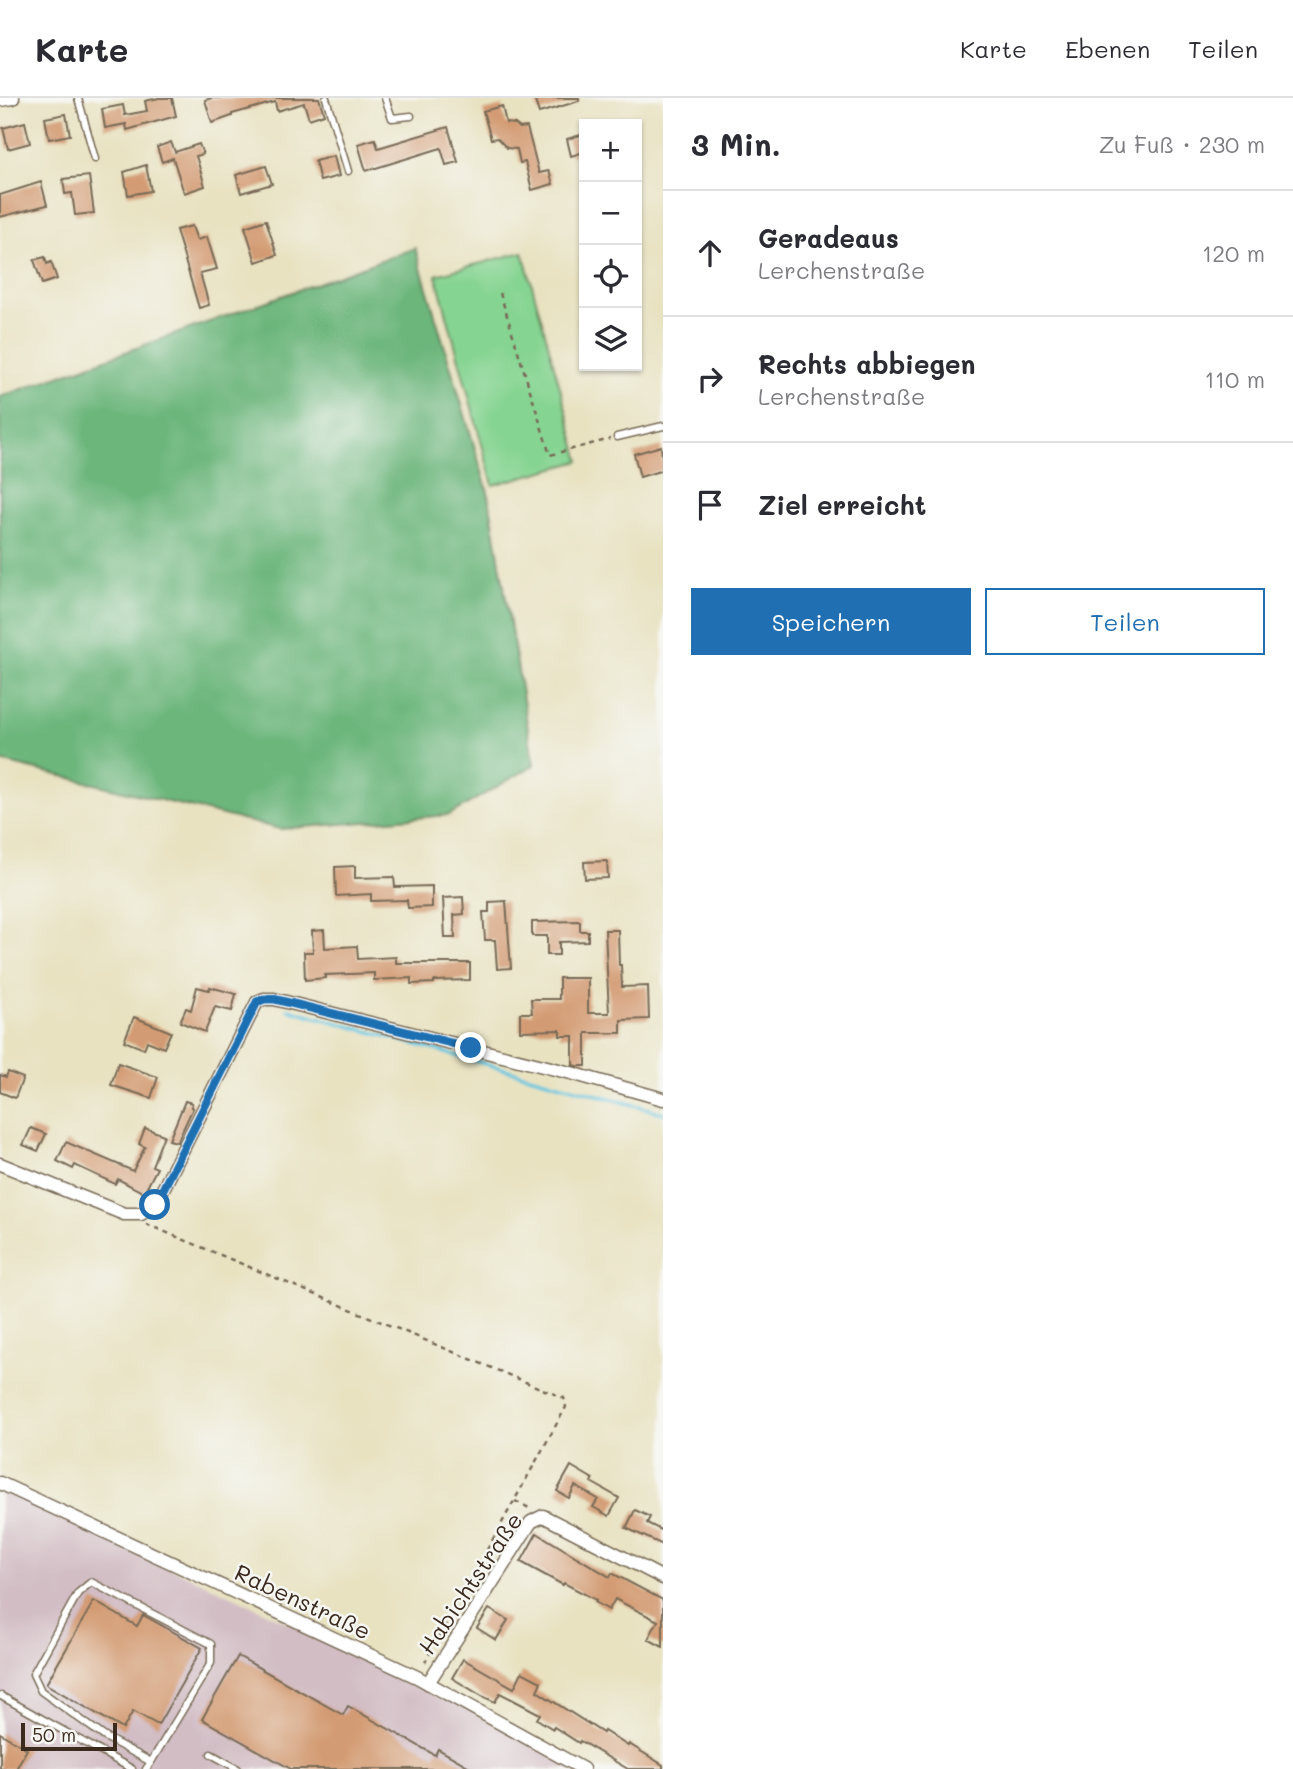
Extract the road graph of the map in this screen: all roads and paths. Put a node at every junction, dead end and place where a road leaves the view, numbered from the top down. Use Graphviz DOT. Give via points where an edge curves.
graph roads {
  1 [pos="13,98"];
  2 [pos="78,98"];
  3 [pos="326,98"];
  4 [pos="385,98"];
  5 [pos="0,100"];
  6 [pos="411,116"];
  7 [pos="95,159"];
  8 [pos="348,172"];
  9 [pos="500,293"];
  10 [pos="663,426"];
  11 [pos="617,437"];
  12 [pos="663,1100"];
  13 [pos="0,1164"];
  14 [pos="124,1214"];
  15 [pos="0,1483"];
  16 [pos="663,1578"];
  17 [pos="422,1680"];
  18 [pos="1,1696"];
  19 [pos="211,1754"];
  20 [pos="151,1762"];
  21 [pos="132,1769"];
  22 [pos="146,1769"];
  23 [pos="238,1769"];
  24 [pos="583,1769"];
  1 -- 5 [label="street"];
  2 -- 7 [label="lane"];
  3 -- 8 [label="lane"];
  4 -- 6 [label="lane" via="391,118"];
  9 -- 11 [label="path" via="550,455"];
  10 -- 11 [label="lane"];
  12 -- 14 [label="street" via="571,1073 264,999 257,1002 155,1205 141,1214"];
  13 -- 14 [label="street"];
  14 -- 17 [label="path" via="564,1398 566,1407"];
  15 -- 17 [label="street, Rabenstraße"];
  16 -- 17 [label="street, Habichtstraße" via="543,1516 531,1522"];
  17 -- 24 [label="street, Rabenstraße"];
  18 -- 21 [label="lane"];
  19 -- 23 [label="lane"];
  20 -- 20 [label="lane" via="211,1663 211,1644 91,1582 78,1593 33,1674 41,1691 105,1737"];
  20 -- 22 [label="lane"];
}
